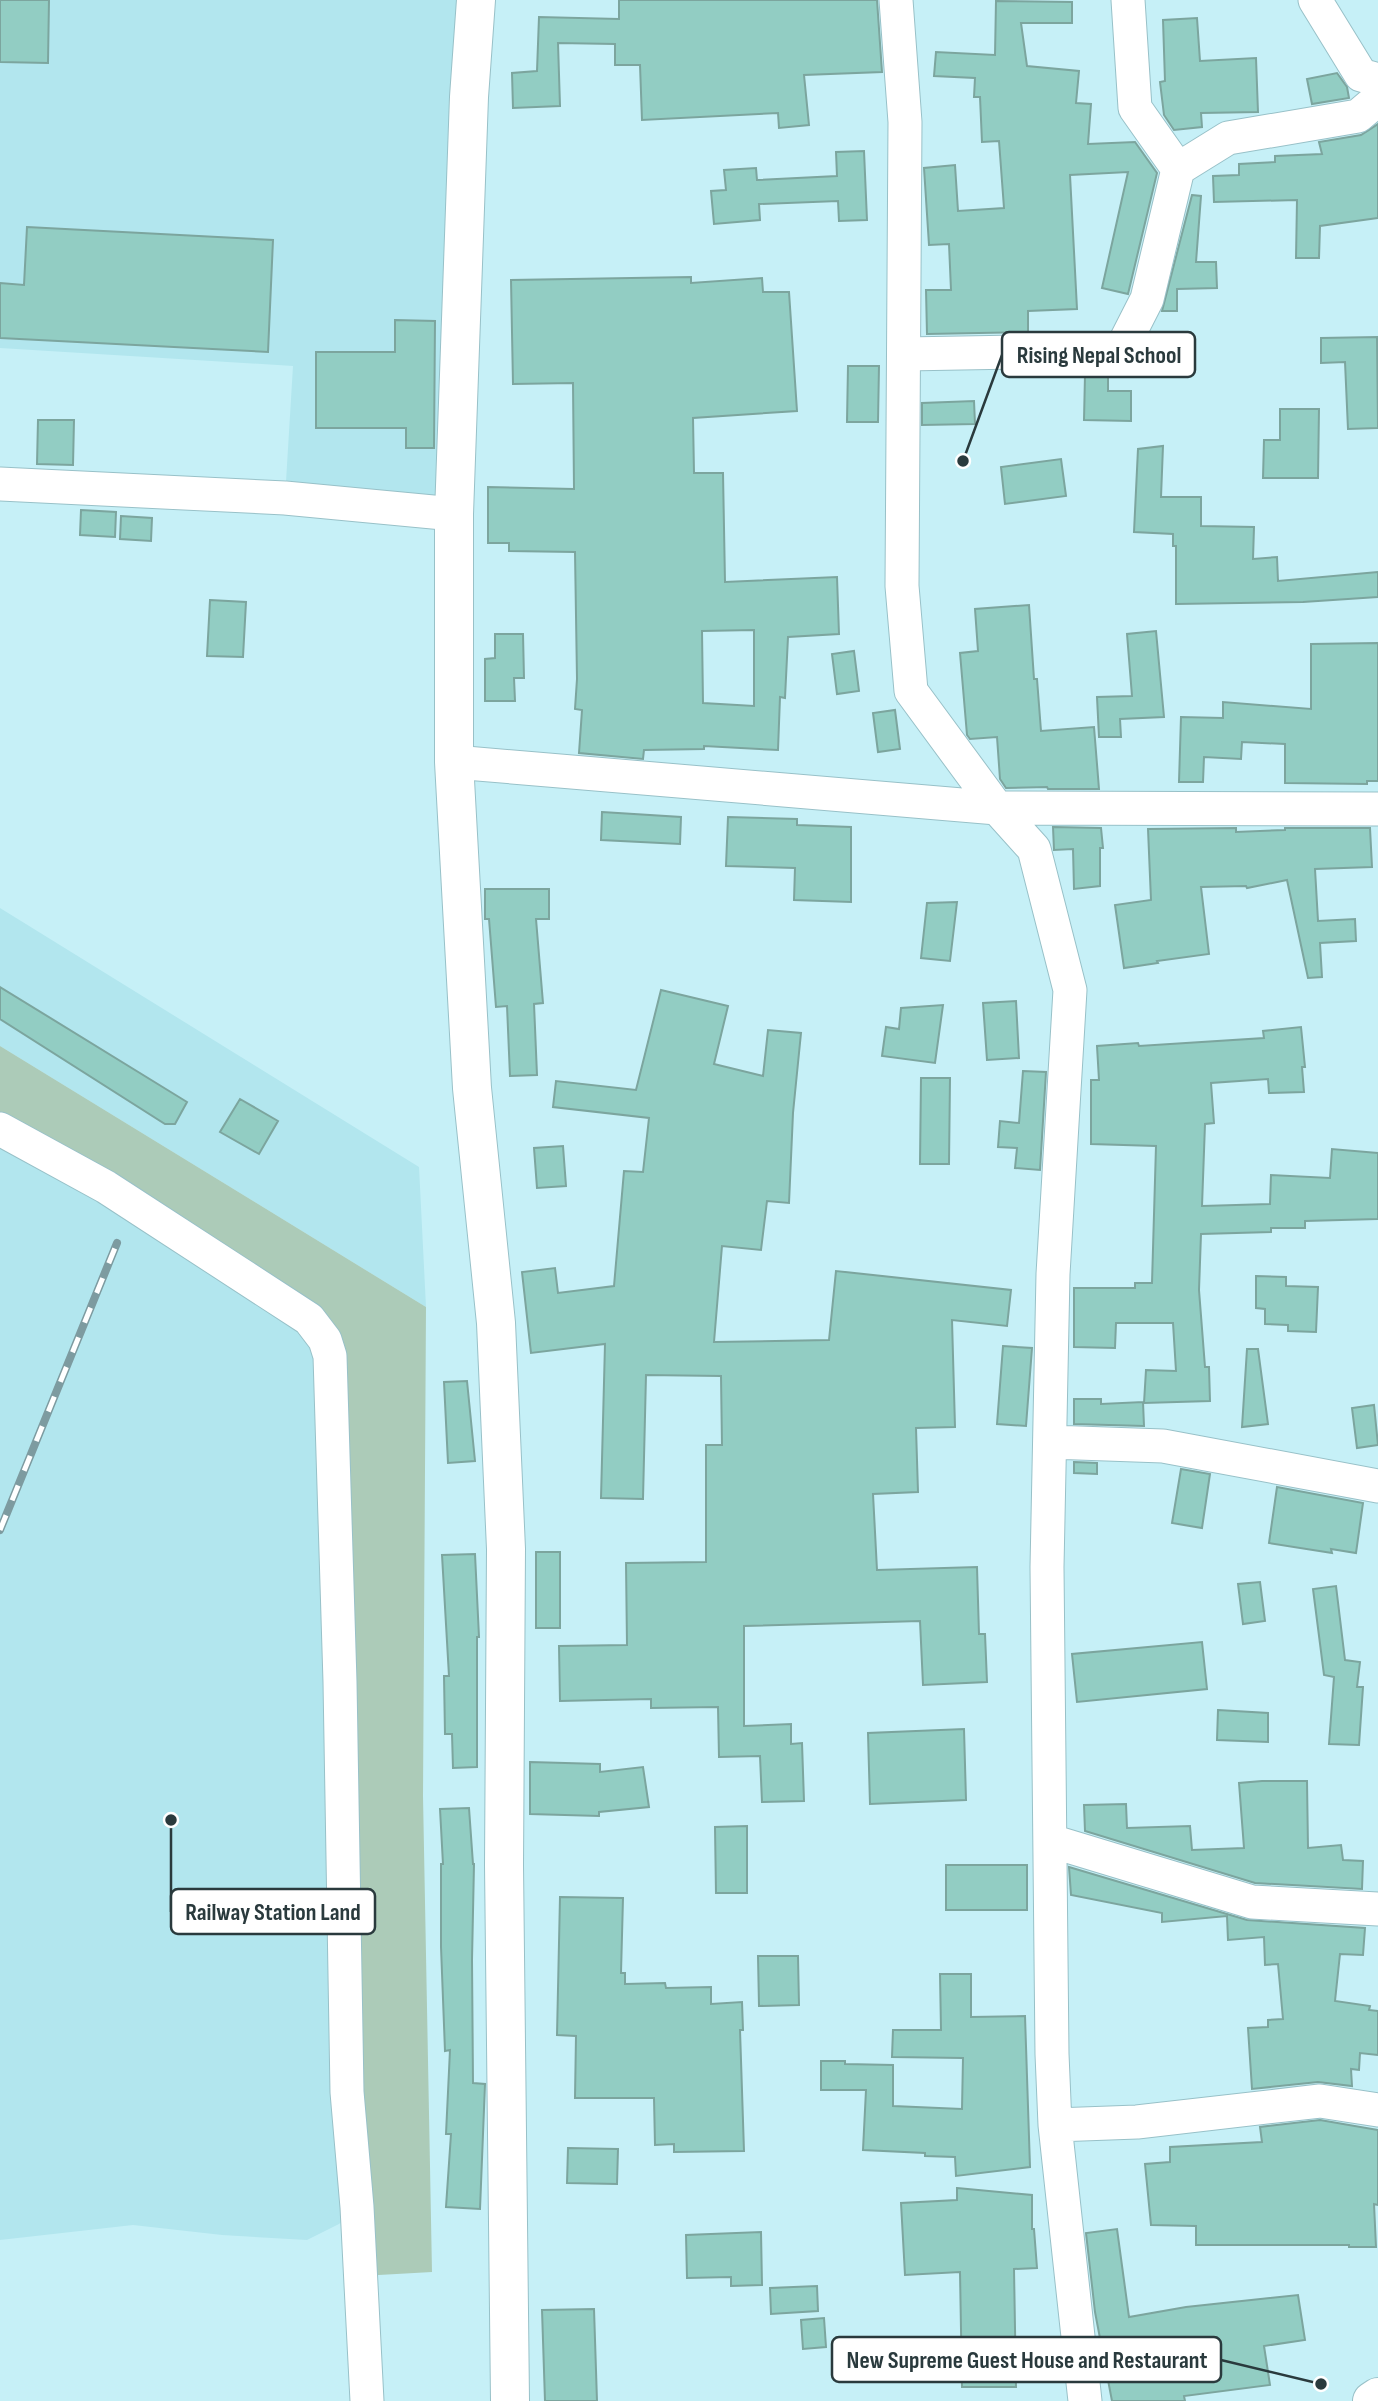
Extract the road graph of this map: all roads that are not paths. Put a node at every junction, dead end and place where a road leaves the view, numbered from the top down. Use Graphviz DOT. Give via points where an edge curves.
graph roads {
  1 [pos="476,0"];
  2 [pos="896,0"];
  3 [pos="1128,0"];
  4 [pos="1315,0"];
  5 [pos="1378,80"];
  6 [pos="1378,99"];
  7 [pos="1178,169"];
  8 [pos="905,354"];
  9 [pos="0,484"];
  10 [pos="454,514"];
  11 [pos="454,762"];
  12 [pos="996,808"];
  13 [pos="1378,809"];
  14 [pos="0,1129"];
  15 [pos="1050,1443"];
  16 [pos="1378,1486"];
  17 [pos="1051,1841"];
  18 [pos="1378,1909"];
  19 [pos="1378,2110"];
  20 [pos="1055,2126"];
  21 [pos="1378,2397"];
  22 [pos="367,2401"];
  23 [pos="510,2401"];
  24 [pos="1085,2401"];
  25 [pos="1372,2401"];
  1 -- 10 [label="main road" via="468,97"];
  2 -- 8 [label="street" via="905,121"];
  3 -- 7 [label="street" via="1135,108"];
  4 -- 5 [label="street" via="1362,75"];
  6 -- 7 [label="street" via="1358,116 1228,138"];
  7 -- 8 [label="street" via="1147,299 1121,350"];
  8 -- 12 [label="street" via="902,586 911,691"];
  9 -- 10 [label="street" via="285,498"];
  10 -- 11 [label="main road"];
  11 -- 12 [label="street"];
  11 -- 23 [label="main road" via="472,1088 496,1323 506,1549"];
  12 -- 13 [label="street"];
  12 -- 15 [label="street" via="1034,849 1070,990 1053,1273"];
  14 -- 22 [label="street" via="106,1187 309,1319 325,1340 330,1356 347,2092"];
  15 -- 16 [label="street" via="1163,1446"];
  15 -- 17 [label="street"];
  17 -- 18 [label="street" via="1252,1902"];
  17 -- 20 [label="street"];
  19 -- 20 [label="street" via="1320,2101 1137,2122"];
  20 -- 24 [label="street"];
  21 -- 25 [label="main road"];
}
